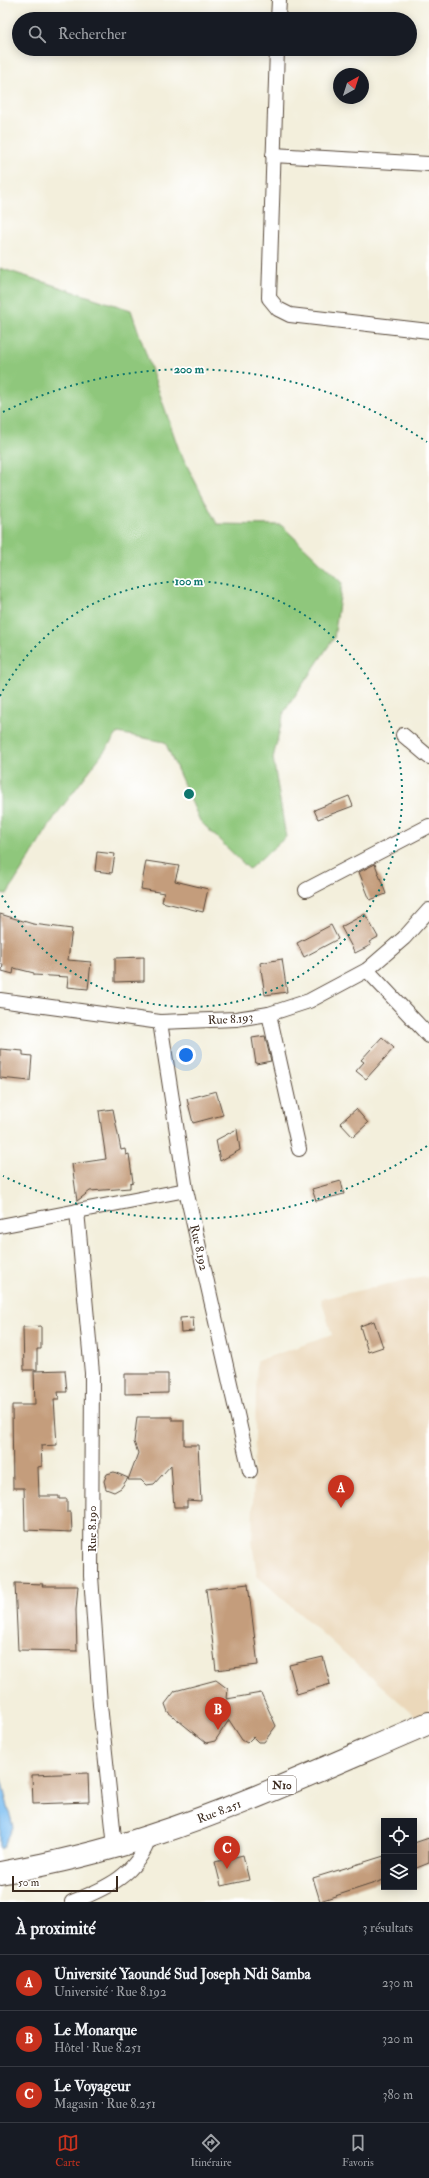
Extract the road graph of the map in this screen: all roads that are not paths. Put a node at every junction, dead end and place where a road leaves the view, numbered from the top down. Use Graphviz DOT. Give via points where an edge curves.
graph roads {
  1 [pos="279,0"];
  2 [pos="278,12"];
  3 [pos="277,56"];
  4 [pos="273,155"];
  5 [pos="429,164"];
  6 [pos="429,331"];
  7 [pos="403,735"];
  8 [pos="429,757"];
  9 [pos="429,826"];
  10 [pos="306,890"];
  11 [pos="429,910"];
  12 [pos="367,970"];
  13 [pos="0,1000"];
  14 [pos="269,1014"];
  15 [pos="160,1022"];
  16 [pos="429,1036"];
  17 [pos="299,1149"];
  18 [pos="186,1190"];
  19 [pos="77,1211"];
  20 [pos="0,1226"];
  21 [pos="250,1471"];
  22 [pos="429,1723"];
  23 [pos="150,1836"];
  24 [pos="115,1847"];
  25 [pos="0,1873"];
  26 [pos="72,1902"];
  1 -- 2 [label="street"];
  3 -- 4 [label="street"];
  4 -- 5 [label="street"];
  4 -- 6 [label="street" via="269,298 278,309 290,315"];
  7 -- 8 [label="street"];
  9 -- 10 [label="street"];
  11 -- 12 [label="street, Rue 8.193" via="404,938"];
  12 -- 14 [label="street, Rue 8.193" via="309,1001"];
  12 -- 16 [label="street"];
  13 -- 15 [label="street, Rue 8.193"];
  14 -- 15 [label="street, Rue 8.193" via="236,1019"];
  14 -- 17 [label="street"];
  15 -- 18 [label="street, Rue 8.192"];
  18 -- 19 [label="street"];
  18 -- 21 [label="street, Rue 8.192"];
  19 -- 20 [label="street"];
  19 -- 24 [label="street, Rue 8.190" via="92,1373 92,1576 100,1705"];
  22 -- 23 [label="highway, Rue 8.251 / N10" via="250,1798"];
  23 -- 24 [label="highway, Rue 8.251 / N10"];
  23 -- 26 [label="street" via="140,1859 122,1876 103,1889"];
  24 -- 25 [label="highway, Rue 8.251 / N10"];
}
